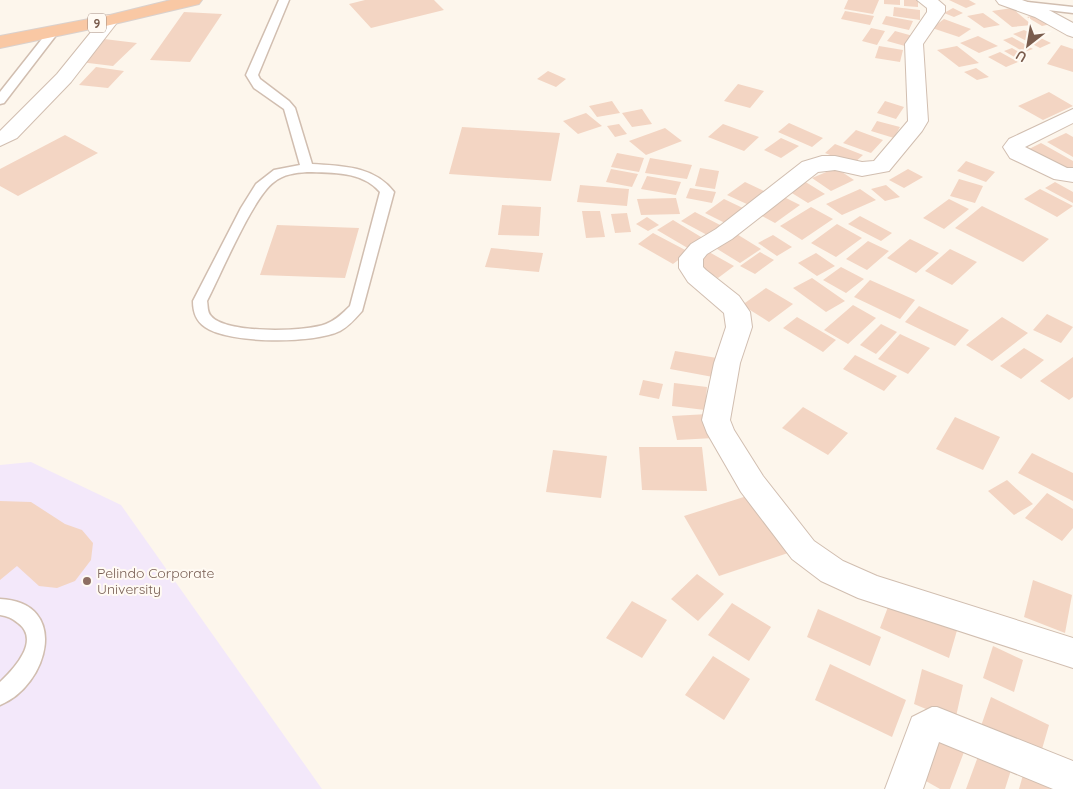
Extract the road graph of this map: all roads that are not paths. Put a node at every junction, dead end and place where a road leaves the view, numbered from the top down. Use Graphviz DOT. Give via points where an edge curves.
graph roads {
  1 [pos="193,0"];
  2 [pos="284,0"];
  3 [pos="926,0"];
  4 [pos="1011,2"];
  5 [pos="1073,10"];
  6 [pos="110,20"];
  7 [pos="1073,31"];
  8 [pos="53,32"];
  9 [pos="0,42"];
  10 [pos="2,96"];
  11 [pos="1073,115"];
  12 [pos="0,140"];
  13 [pos="307,168"];
  14 [pos="1073,175"];
  15 [pos="0,607"];
  16 [pos="1073,653"];
  17 [pos="0,695"];
  18 [pos="1073,779"];
  19 [pos="904,789"];
  1 -- 6 [label="highway, 9"];
  2 -- 13 [label="lane" via="252,75 256,84 280,99 290,110"];
  3 -- 16 [label="street" via="936,6 936,12 914,44 918,120 881,166 862,170 822,163 810,167 691,258 691,268 697,276 730,302 737,312 739,327 727,363 716,420 721,434 752,484 797,543 832,571 869,588"];
  4 -- 5 [label="lane"];
  4 -- 7 [label="street" via="1041,13"];
  6 -- 8 [label="highway, 9"];
  6 -- 12 [label="street" via="64,78 10,134"];
  8 -- 9 [label="highway, 9"];
  8 -- 10 [label="lane"];
  11 -- 14 [label="street" via="1016,143 1014,147 1018,153 1062,174"];
  13 -- 13 [label="lane" via="362,174 382,184 387,192 357,307 337,327 312,334 234,332 211,325 203,318 200,301 253,196 266,180 275,175 287,169"];
  15 -- 17 [label="lane" via="21,612 31,622 36,636 34,653 26,670 12,687"];
  18 -- 19 [label="street" via="932,724 925,729"];
}
